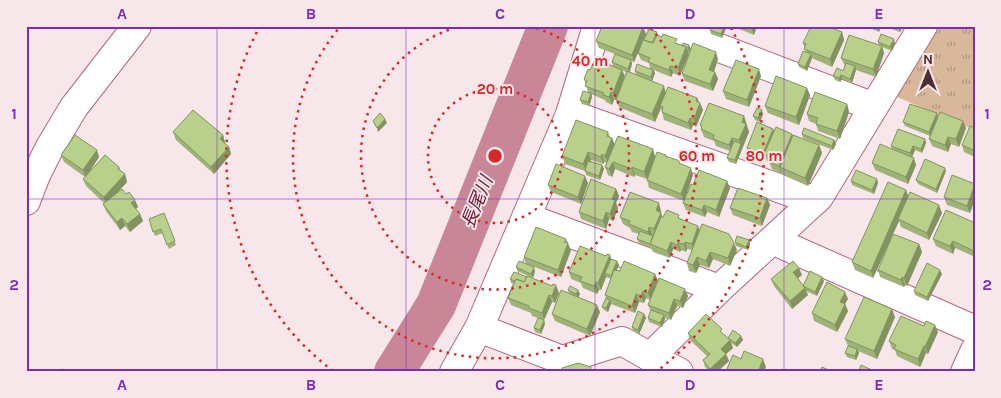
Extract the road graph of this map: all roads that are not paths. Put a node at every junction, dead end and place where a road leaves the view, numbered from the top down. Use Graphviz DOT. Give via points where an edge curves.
graph roads {
  1 [pos="137,26"];
  2 [pos="597,26"];
  3 [pos="662,26"];
  4 [pos="922,26"];
  5 [pos="874,107"];
  6 [pos="570,114"];
  7 [pos="26,201"];
  8 [pos="815,201"];
  9 [pos="526,217"];
  10 [pos="772,240"];
  11 [pos="719,289"];
  12 [pos="479,328"];
  13 [pos="975,330"];
  14 [pos="975,350"];
  15 [pos="650,357"];
  16 [pos="548,363"];
  17 [pos="454,372"];
  18 [pos="679,372"];
  19 [pos="965,372"];
  1 -- 7 [label="street" via="74,107 50,147"];
  2 -- 6 [label="street"];
  3 -- 5 [label="street"];
  4 -- 5 [label="street"];
  5 -- 8 [label="street"];
  6 -- 8 [label="street"];
  6 -- 9 [label="street"];
  8 -- 10 [label="street"];
  9 -- 11 [label="street"];
  9 -- 12 [label="street"];
  10 -- 11 [label="street"];
  10 -- 13 [label="street"];
  11 -- 15 [label="street"];
  12 -- 16 [label="street"];
  12 -- 17 [label="street"];
  14 -- 19 [label="street"];
  15 -- 16 [label="street" via="622,341"];
  15 -- 18 [label="street"];
}
